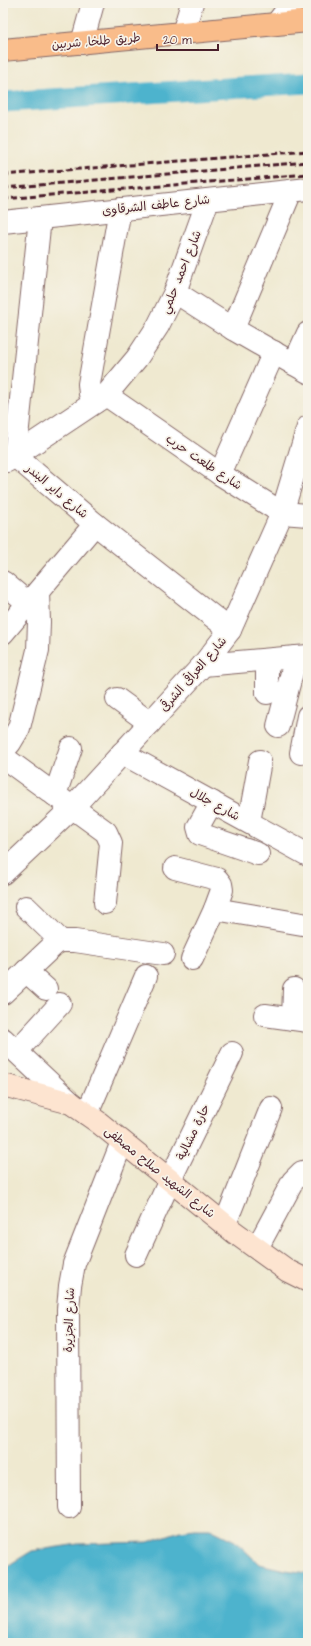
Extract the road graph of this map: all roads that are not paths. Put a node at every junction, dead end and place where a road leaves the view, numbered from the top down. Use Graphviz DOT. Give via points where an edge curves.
graph roads {
  1 [pos="93,3"];
  2 [pos="192,3"];
  3 [pos="292,3"];
  4 [pos="308,21"];
  5 [pos="277,24"];
  6 [pos="183,33"];
  7 [pos="82,43"];
  8 [pos="3,50"];
  9 [pos="300,190"];
  10 [pos="208,200"];
  11 [pos="120,209"];
  12 [pos="40,218"];
  13 [pos="3,222"];
  14 [pos="175,292"];
  15 [pos="233,328"];
  16 [pos="308,333"];
  17 [pos="274,352"];
  18 [pos="301,368"];
  19 [pos="100,399"];
  20 [pos="308,427"];
  21 [pos="9,460"];
  22 [pos="220,474"];
  23 [pos="282,513"];
  24 [pos="308,515"];
  25 [pos="96,524"];
  26 [pos="3,582"];
  27 [pos="33,598"];
  28 [pos="230,630"];
  29 [pos="3,633"];
  30 [pos="302,657"];
  31 [pos="268,660"];
  32 [pos="202,665"];
  33 [pos="267,693"];
  34 [pos="116,699"];
  35 [pos="308,716"];
  36 [pos="150,723"];
  37 [pos="278,726"];
  38 [pos="71,748"];
  39 [pos="3,750"];
  40 [pos="122,753"];
  41 [pos="301,753"];
  42 [pos="3,757"];
  43 [pos="260,761"];
  44 [pos="64,801"];
  45 [pos="212,802"];
  46 [pos="249,822"];
  47 [pos="258,854"];
  48 [pos="308,855"];
  49 [pos="175,868"];
  50 [pos="3,873"];
  51 [pos="105,903"];
  52 [pos="26,907"];
  53 [pos="215,909"];
  54 [pos="308,925"];
  55 [pos="61,941"];
  56 [pos="163,954"];
  57 [pos="192,959"];
  58 [pos="26,971"];
  59 [pos="146,976"];
  60 [pos="294,989"];
  61 [pos="3,993"];
  62 [pos="265,1015"];
  63 [pos="300,1020"];
  64 [pos="10,1045"];
  65 [pos="232,1053"];
  66 [pos="3,1085"];
  67 [pos="79,1108"];
  68 [pos="271,1108"];
  69 [pos="122,1142"];
  70 [pos="308,1171"];
  71 [pos="170,1180"];
  72 [pos="225,1224"];
  73 [pos="257,1248"];
  74 [pos="136,1255"];
  75 [pos="308,1281"];
  76 [pos="69,1507"];
  1 -- 7 [label="street"];
  2 -- 6 [label="street"];
  3 -- 5 [label="street"];
  4 -- 5 [label="main road, طريق طلخا, شربين"];
  5 -- 6 [label="main road, طريق طلخا, شربين"];
  6 -- 7 [label="main road, طريق طلخا, شربين"];
  7 -- 8 [label="main road, طريق طلخا, شربين"];
  9 -- 10 [label="street, شارع عاطف الشرقاوى"];
  9 -- 15 [label="street"];
  10 -- 11 [label="street, شارع عاطف الشرقاوى"];
  10 -- 14 [label="street, شارع احمد حلمي"];
  11 -- 12 [label="street, شارع عاطف الشرقاوى"];
  11 -- 19 [label="street" via="89,384 90,394"];
  12 -- 13 [label="street, شارع عاطف الشرقاوى"];
  12 -- 21 [label="street, شارع داير البندر"];
  14 -- 15 [label="street"];
  14 -- 19 [label="street, شارع احمد حلمي" via="158,326 137,358"];
  15 -- 17 [label="street"];
  16 -- 18 [label="street"];
  17 -- 18 [label="street"];
  17 -- 22 [label="street"];
  19 -- 21 [label="street, شارع احمد حلمي"];
  19 -- 22 [label="street, شارع طلعت حرب"];
  20 -- 23 [label="street, شارع العراقى الشرقى"];
  21 -- 25 [label="street, شارع داير البندر"];
  22 -- 23 [label="street, شارع طلعت حرب"];
  23 -- 24 [label="street, شارع طلعت حرب"];
  23 -- 28 [label="street, شارع العراقى الشرقى"];
  25 -- 27 [label="street"];
  25 -- 28 [label="street, شارع داير البندر"];
  26 -- 27 [label="street"];
  27 -- 29 [label="street"];
  27 -- 39 [label="street" via="39,622 38,650 19,728"];
  28 -- 32 [label="street, شارع العراقى الشرقى"];
  30 -- 31 [label="street"];
  30 -- 37 [label="street"];
  31 -- 32 [label="street"];
  31 -- 33 [label="street"];
  32 -- 36 [label="street, شارع العراقى الشرقى"];
  34 -- 36 [label="street"];
  35 -- 41 [label="street"];
  36 -- 40 [label="street, شارع العراقى الشرقى"];
  38 -- 44 [label="street"];
  40 -- 44 [label="street, شارع العراقى الشرقى"];
  40 -- 45 [label="street, شارع جلال"];
  42 -- 44 [label="street"];
  43 -- 46 [label="street"];
  44 -- 50 [label="street, شارع العراقى الشرقى"];
  44 -- 51 [label="street" via="109,836 111,842"];
  45 -- 46 [label="street, شارع جلال"];
  45 -- 47 [label="street" via="198,827 200,834"];
  46 -- 48 [label="street, شارع جلال"];
  49 -- 53 [label="street" via="217,879 222,890"];
  52 -- 55 [label="street"];
  53 -- 54 [label="street"];
  53 -- 57 [label="street"];
  55 -- 56 [label="street"];
  55 -- 58 [label="street" via="49,948"];
  58 -- 61 [label="street"];
  58 -- 64 [label="street" via="53,996"];
  59 -- 67 [label="street"];
  60 -- 63 [label="street"];
  62 -- 63 [label="street"];
  64 -- 67 [label="street"];
  65 -- 71 [label="street, حارة مشالية"];
  66 -- 67 [label="main road, شارع الشهيد صلاح مصطفى"];
  67 -- 69 [label="main road, شارع الشهيد صلاح مصطفى"];
  68 -- 72 [label="street"];
  69 -- 71 [label="main road, شارع الشهيد صلاح مصطفى"];
  69 -- 76 [label="street, شارع الجزيرة" via="74,1264 70,1286"];
  70 -- 73 [label="street" via="302,1172 293,1180"];
  71 -- 72 [label="main road, شارع الشهيد صلاح مصطفى"];
  71 -- 74 [label="street, حارة مشالية"];
  72 -- 73 [label="main road, شارع الشهيد صلاح مصطفى"];
  73 -- 75 [label="main road, شارع الشهيد صلاح مصطفى" via="288,1271"];
}
